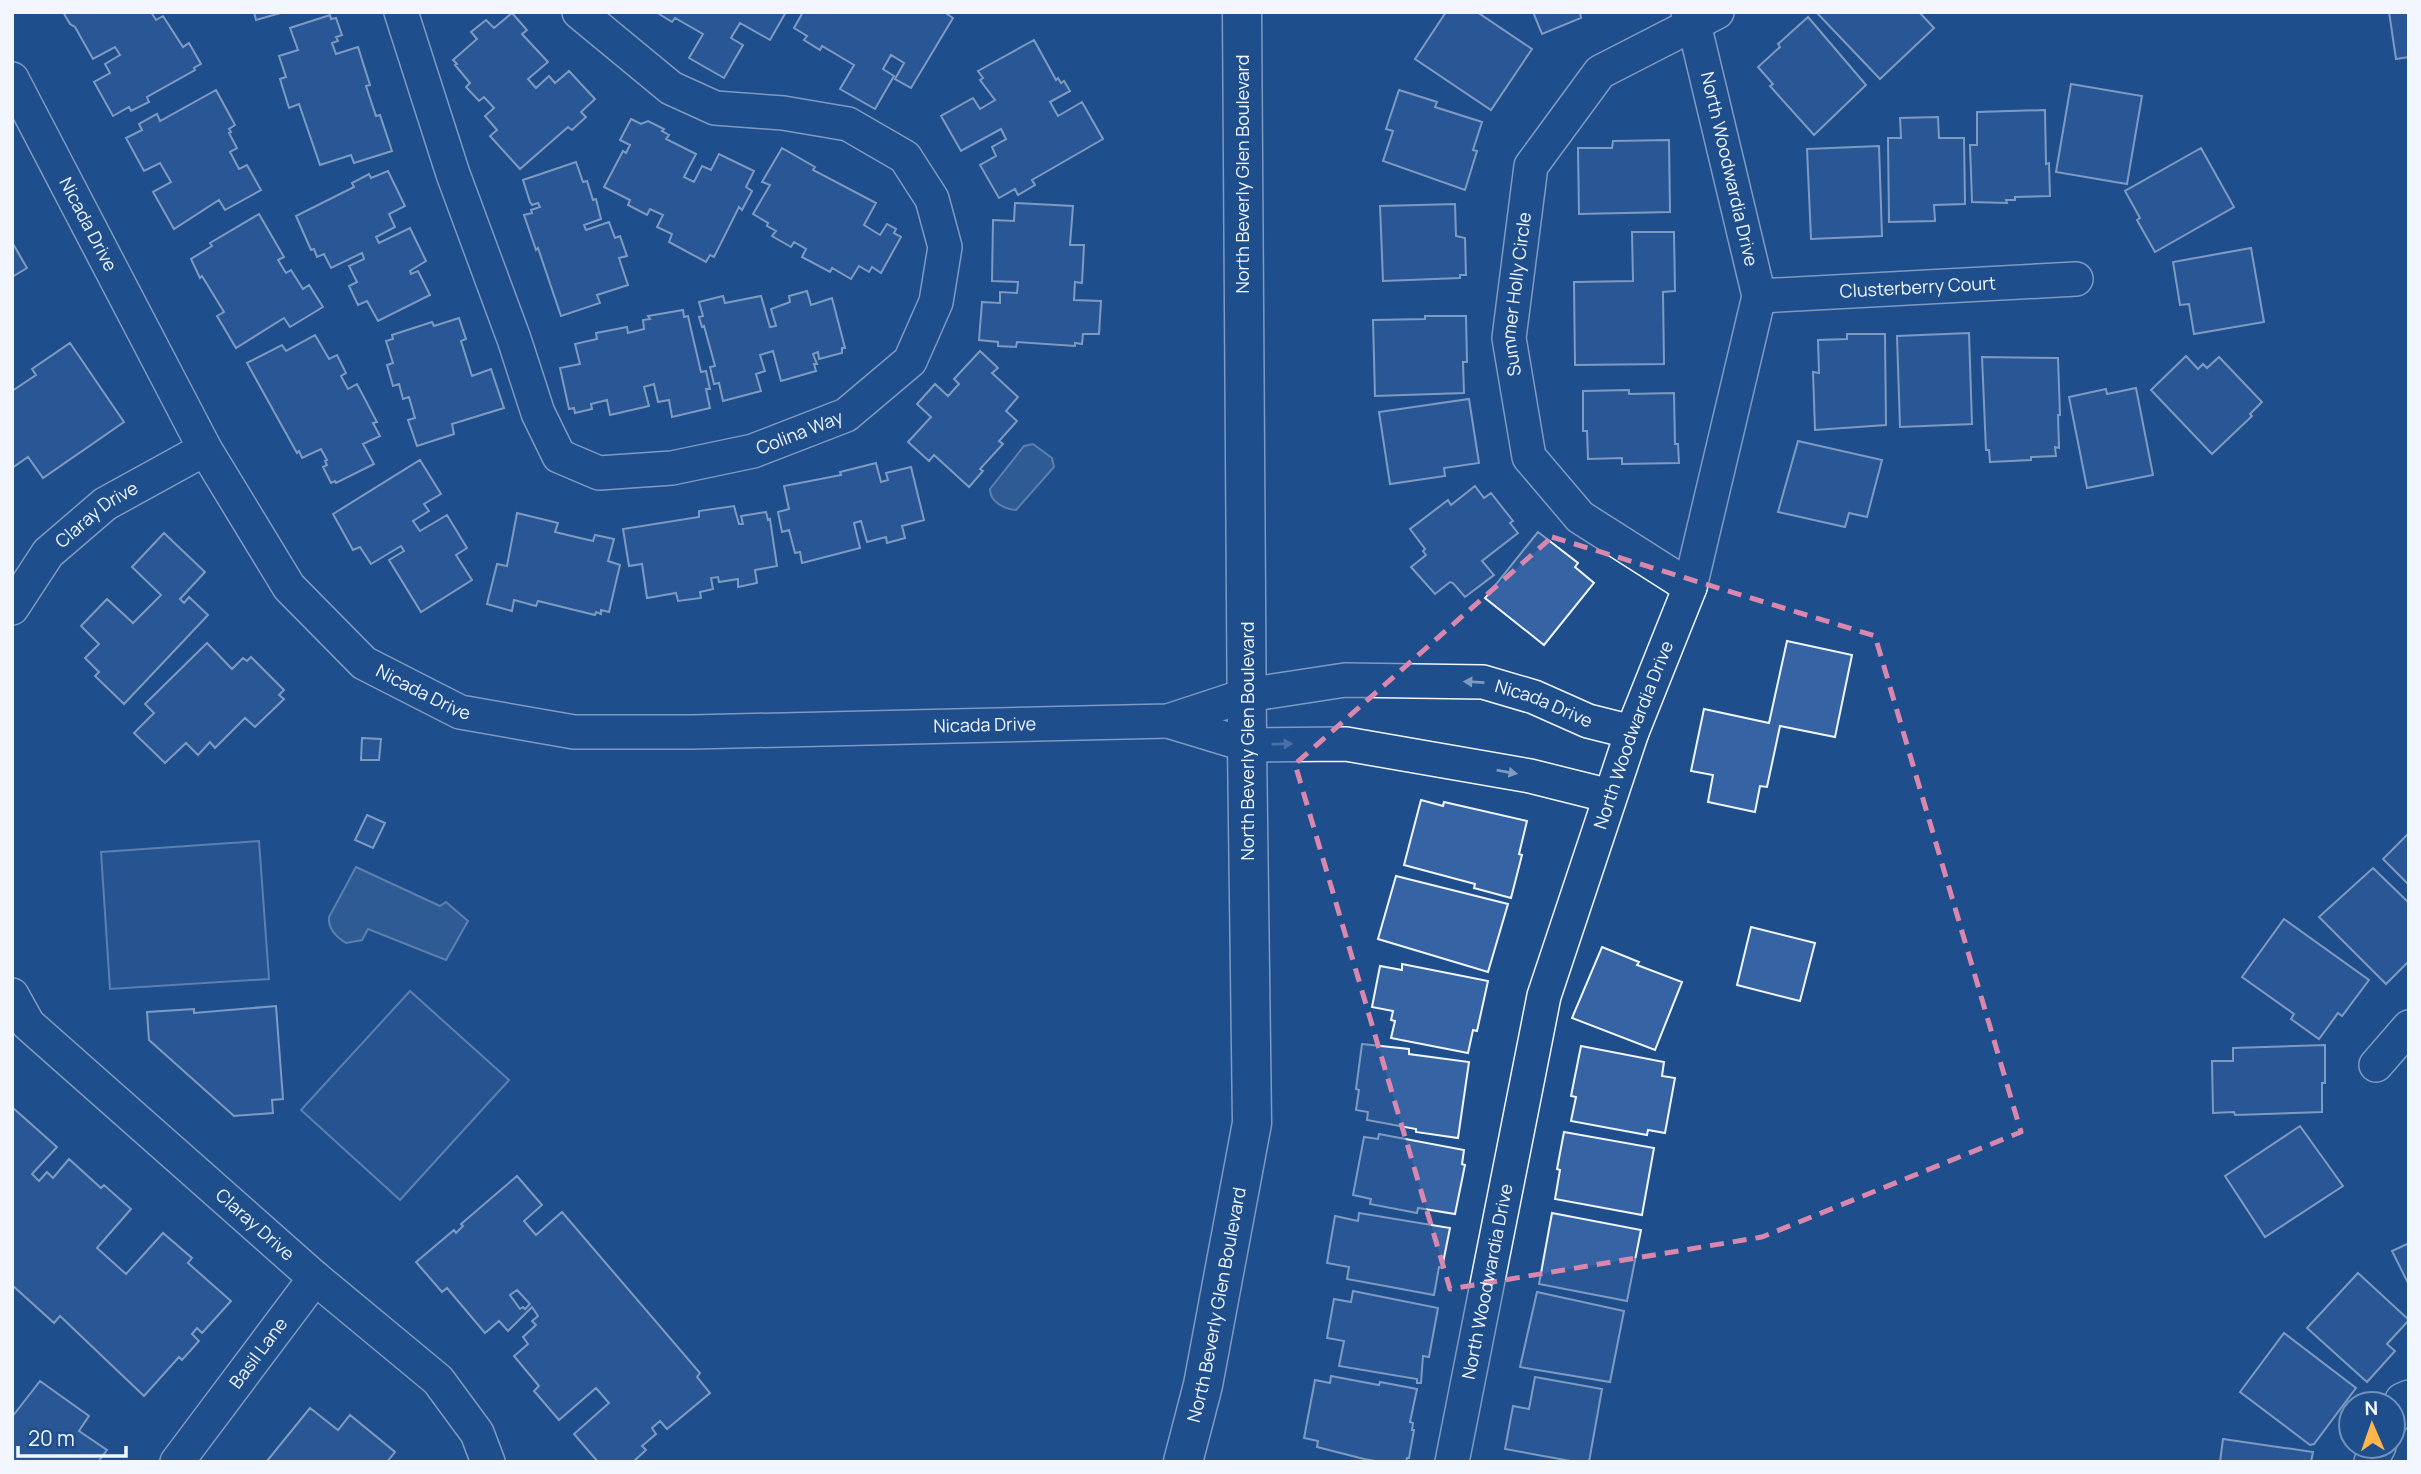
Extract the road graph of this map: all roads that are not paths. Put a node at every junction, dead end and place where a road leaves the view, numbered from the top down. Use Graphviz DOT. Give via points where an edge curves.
graph roads {
  1 [pos="401,12"];
  2 [pos="579,12"];
  3 [pos="1242,12"];
  4 [pos="1700,16"];
  5 [pos="12,79"];
  6 [pos="2076,279"];
  7 [pos="1759,296"];
  8 [pos="205,449"];
  9 [pos="1689,587"];
  10 [pos="12,608"];
  11 [pos="1247,695"];
  12 [pos="1168,721"];
  13 [pos="1632,732"];
  14 [pos="1247,745"];
  15 [pos="1610,796"];
  16 [pos="12,995"];
  17 [pos="2409,1027"];
  18 [pos="2376,1065"];
  19 [pos="315,1278"];
  20 [pos="177,1462"];
  21 [pos="488,1462"];
  22 [pos="1183,1462"];
  23 [pos="1452,1462"];
  1 -- 2 [label="street, Colina Way" via="538,413 559,456 599,473 672,468 753,451 846,415 910,361 936,302 945,247 932,199 905,157 848,124 715,108 671,88"];
  3 -- 11 [label="main road, North Beverly Glen Boulevard"];
  4 -- 7 [label="street, North Woodwardia Drive"];
  4 -- 9 [label="street, Summer Holly Circle" via="1600,72 1531,166 1509,338 1529,457 1580,517"];
  5 -- 8 [label="street, Nicada Drive"];
  6 -- 7 [label="street, Clusterberry Court"];
  7 -- 9 [label="street, North Woodwardia Drive"];
  8 -- 10 [label="street, Claray Drive" via="105,504 48,553"];
  8 -- 12 [label="street, Nicada Drive" via="289,587 364,663 460,712 574,732"];
  9 -- 13 [label="street, North Woodwardia Drive"];
  11 -- 12 [label="street, Nicada Drive"];
  13 -- 11 [label="street, Nicada Drive, one-way" via="1588,721 1483,681 1345,680"];
  11 -- 14 [label="main road, North Beverly Glen Boulevard"];
  12 -- 14 [label="street, Nicada Drive"];
  13 -- 15 [label="street, North Woodwardia Drive"];
  14 -- 15 [label="street, Nicada Drive, one-way" via="1346,744 1530,776"];
  14 -- 22 [label="main road, North Beverly Glen Boulevard" via="1252,1123 1203,1385"];
  15 -- 23 [label="street, North Woodwardia Drive" via="1544,996"];
  16 -- 19 [label="street, Claray Drive" via="28,1024"];
  17 -- 18 [label="street"];
  19 -- 20 [label="street, Basil Lane"];
  19 -- 21 [label="street, Claray Drive" via="438,1380 477,1433"];
}
